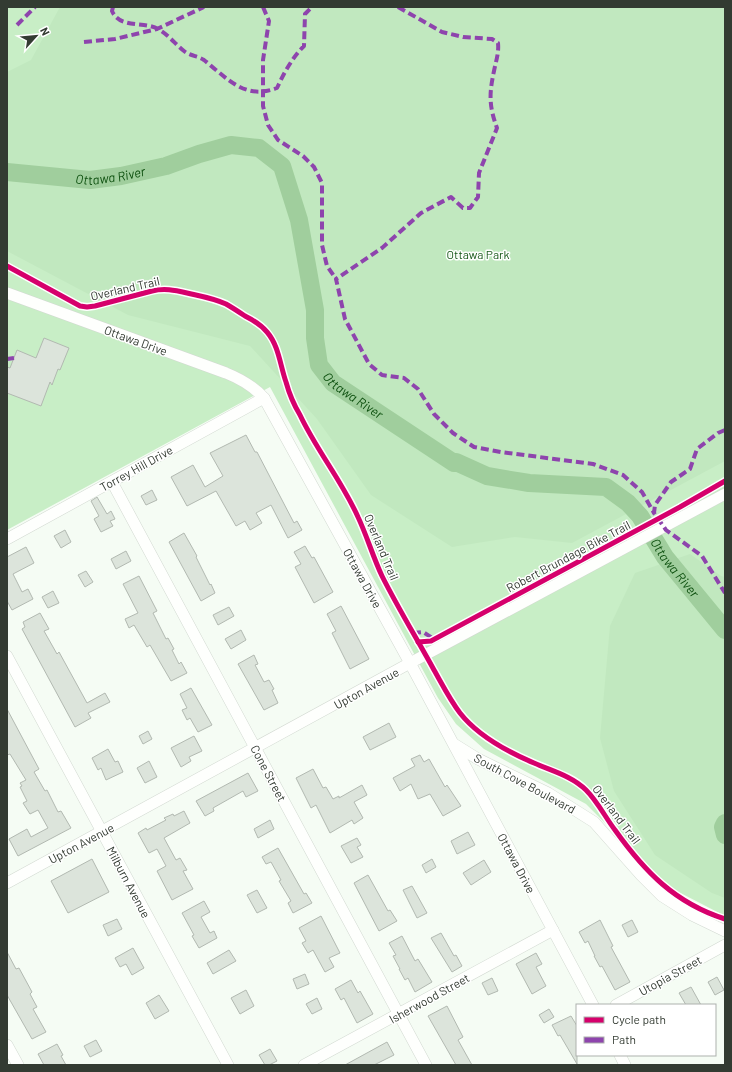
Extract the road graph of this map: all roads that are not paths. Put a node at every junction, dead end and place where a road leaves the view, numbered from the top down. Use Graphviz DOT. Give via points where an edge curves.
graph roads {
  1 [pos="7,293"];
  2 [pos="264,398"];
  3 [pos="112,482"];
  4 [pos="725,494"];
  5 [pos="7,539"];
  6 [pos="7,656"];
  7 [pos="410,663"];
  8 [pos="452,742"];
  9 [pos="256,749"];
  10 [pos="102,832"];
  11 [pos="7,883"];
  12 [pos="553,930"];
  13 [pos="725,931"];
  14 [pos="725,945"];
  15 [pos="592,1004"];
  16 [pos="618,1004"];
  17 [pos="398,1014"];
  18 [pos="7,1045"];
  19 [pos="620,1056"];
  20 [pos="18,1065"];
  21 [pos="228,1065"];
  22 [pos="304,1065"];
  23 [pos="426,1065"];
  24 [pos="625,1065"];
  1 -- 2 [label="street, Ottawa Drive" via="226,373 243,380"];
  2 -- 3 [label="street, Torrey Hill Drive"];
  2 -- 7 [label="street, Ottawa Drive"];
  3 -- 5 [label="street, Torrey Hill Drive"];
  3 -- 9 [label="street, Cone Street"];
  4 -- 7 [label="street, Upton Avenue"];
  6 -- 10 [label="street, Milburn Avenue"];
  7 -- 8 [label="street, Ottawa Drive"];
  7 -- 9 [label="street, Upton Avenue"];
  8 -- 12 [label="street, Ottawa Drive"];
  8 -- 13 [label="street, South Cove Boulevard" via="496,770 548,793 594,822 662,896 692,915"];
  9 -- 10 [label="street, Upton Avenue"];
  9 -- 17 [label="street, Cone Street"];
  10 -- 11 [label="street, Upton Avenue"];
  10 -- 21 [label="street, Milburn Avenue"];
  12 -- 15 [label="street, Ottawa Drive"];
  12 -- 17 [label="street, Isherwood Street"];
  14 -- 16 [label="street, Utopia Street"];
  17 -- 22 [label="street, Isherwood Street"];
  17 -- 23 [label="street, Cone Street"];
  18 -- 20 [label="street"];
  19 -- 24 [label="street"];
}
